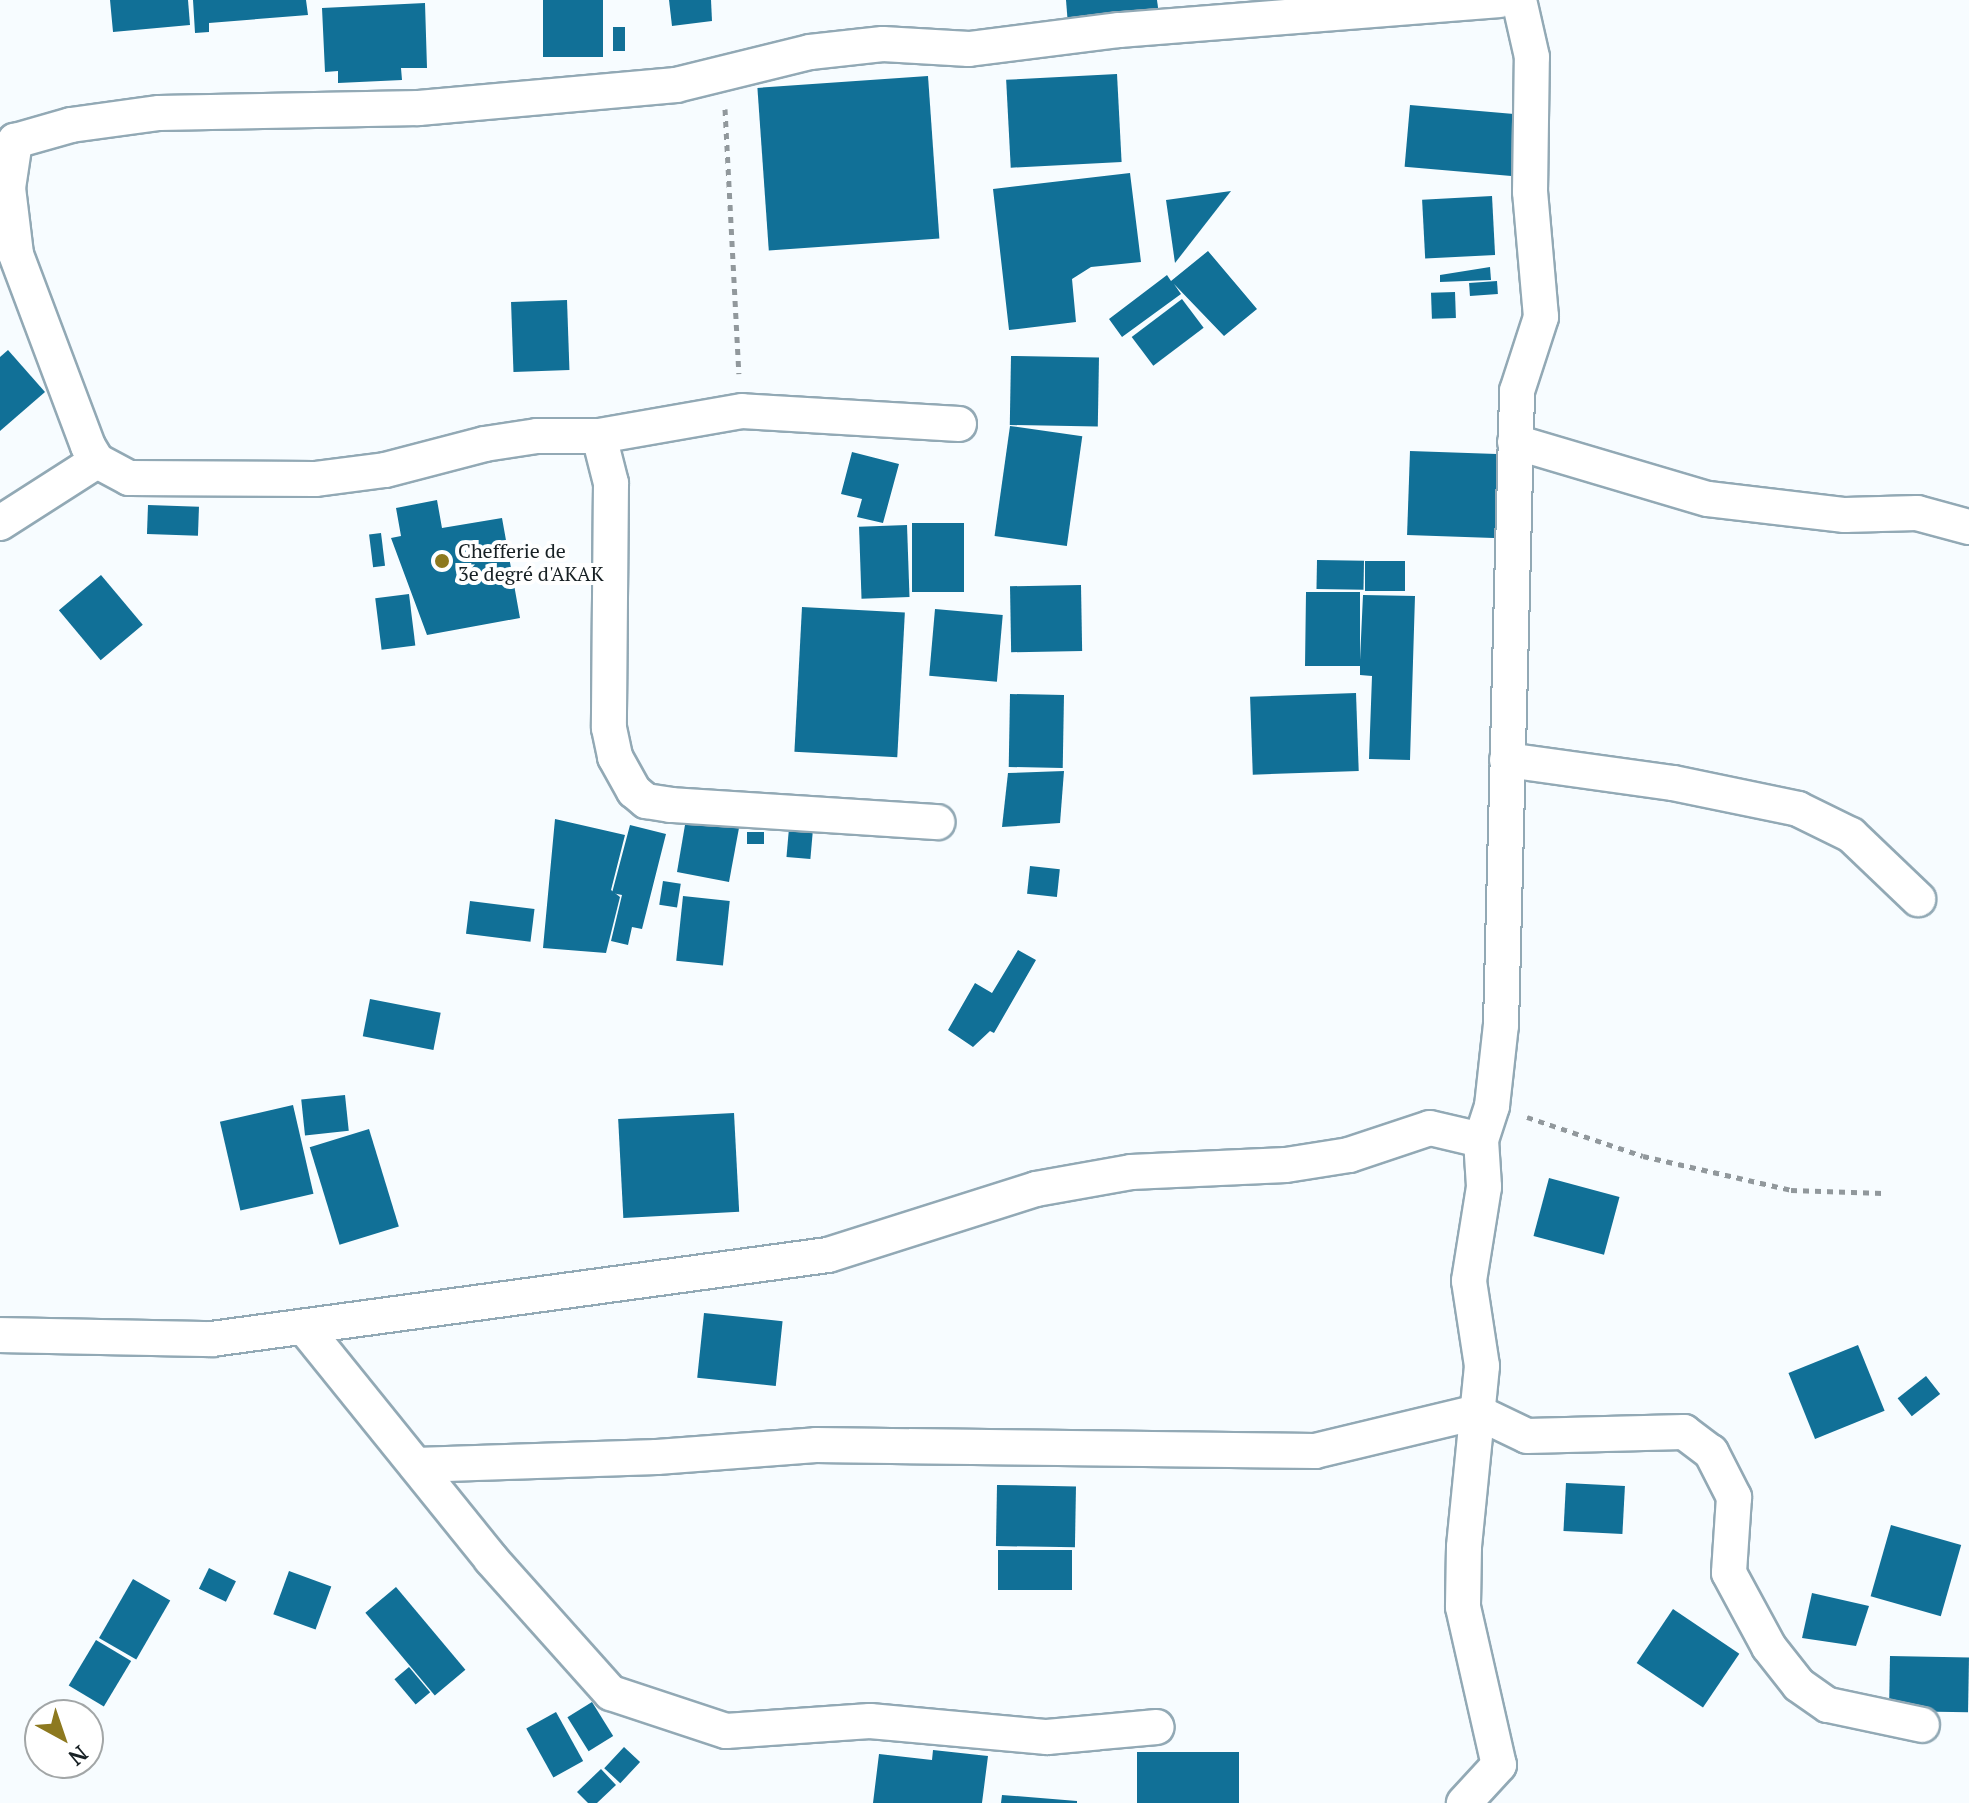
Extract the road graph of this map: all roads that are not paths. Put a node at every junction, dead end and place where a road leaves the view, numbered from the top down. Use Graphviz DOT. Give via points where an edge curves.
graph roads {
  1 [pos="1499,0"];
  2 [pos="1519,0"];
  3 [pos="959,424"];
  4 [pos="599,436"];
  5 [pos="1515,442"];
  6 [pos="97,461"];
  7 [pos="0,523"];
  8 [pos="1969,527"];
  9 [pos="1507,760"];
  10 [pos="937,822"];
  11 [pos="1918,899"];
  12 [pos="1481,1140"];
  13 [pos="304,1327"];
  14 [pos="0,1335"];
  15 [pos="1477,1412"];
  16 [pos="416,1465"];
  17 [pos="1922,1725"];
  18 [pos="1157,1727"];
  19 [pos="1464,1803"];
  1 -- 6 [label="street" via="1120,30 969,49 883,44 810,52 676,85 419,108 159,113 71,125 15,141 8,188 16,254 64,394"];
  2 -- 5 [label="street" via="1532,57 1530,192 1541,317 1517,391"];
  3 -- 4 [label="street" via="742,411"];
  4 -- 6 [label="street" via="537,436 385,470 315,479 129,478"];
  4 -- 10 [label="street" via="611,483 609,728 615,757 634,791 646,801 671,805"];
  5 -- 8 [label="street" via="1708,499 1845,515 1917,513"];
  5 -- 9 [label="street"];
  6 -- 7 [label="street"];
  9 -- 11 [label="street" via="1673,783 1798,809 1851,835"];
  9 -- 12 [label="street" via="1508,860 1492,1106"];
  12 -- 13 [label="street" via="1430,1128 1349,1155 1286,1165 1131,1172 1036,1189 828,1255"];
  12 -- 15 [label="street" via="1484,1187 1469,1281 1482,1366"];
  13 -- 14 [label="street" via="212,1339"];
  13 -- 16 [label="street"];
  15 -- 16 [label="street" via="1315,1451 816,1445 657,1457"];
  15 -- 17 [label="street" via="1527,1436 1684,1432 1711,1452 1734,1497 1729,1573 1769,1647 1799,1685 1828,1705"];
  15 -- 19 [label="street" via="1463,1607 1499,1765"];
  16 -- 18 [label="street" via="491,1559 611,1693 726,1731 870,1721 1047,1737"];
}
